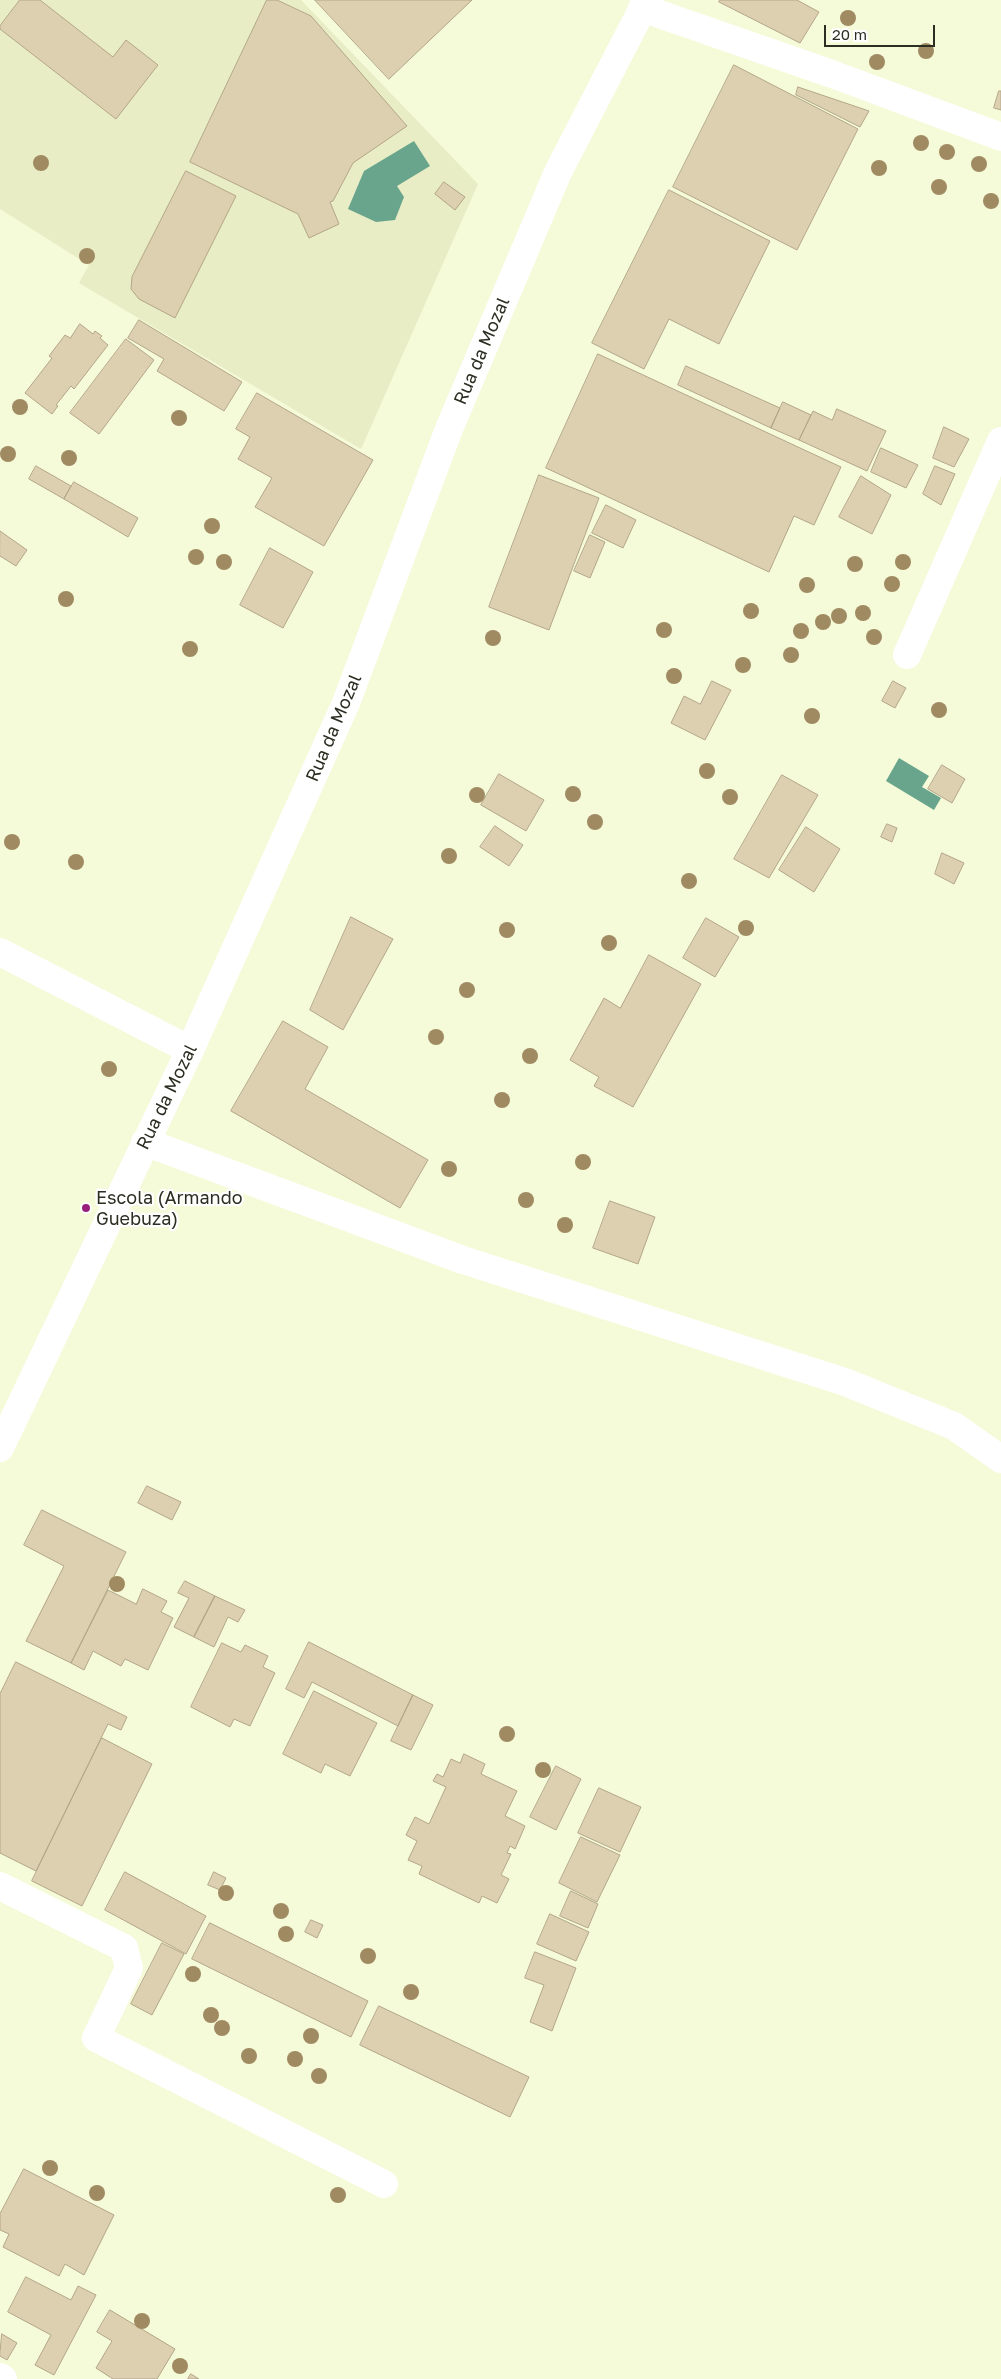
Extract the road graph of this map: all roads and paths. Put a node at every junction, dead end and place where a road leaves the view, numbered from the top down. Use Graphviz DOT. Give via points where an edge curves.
graph roads {
  1 [pos="645,4"];
  2 [pos="1001,137"];
  3 [pos="1001,442"];
  4 [pos="907,655"];
  5 [pos="0,952"];
  6 [pos="190,1050"];
  7 [pos="145,1142"];
  8 [pos="0,1448"];
  9 [pos="1001,1459"];
  10 [pos="0,1886"];
  11 [pos="384,2184"];
  12 [pos="0,2377"];
  13 [pos="3,2379"];
  1 -- 2 [label="street"];
  1 -- 6 [label="street, Rua da Mozal" via="554,180 449,429 346,703"];
  3 -- 4 [label="street"];
  5 -- 6 [label="street"];
  6 -- 7 [label="street, Rua da Mozal"];
  7 -- 8 [label="street, Rua da Mozal"];
  7 -- 9 [label="street" via="463,1260 845,1382 954,1426"];
  10 -- 11 [label="street" via="124,1948 129,1968 96,2038"];
  12 -- 13 [label="street"];
}
